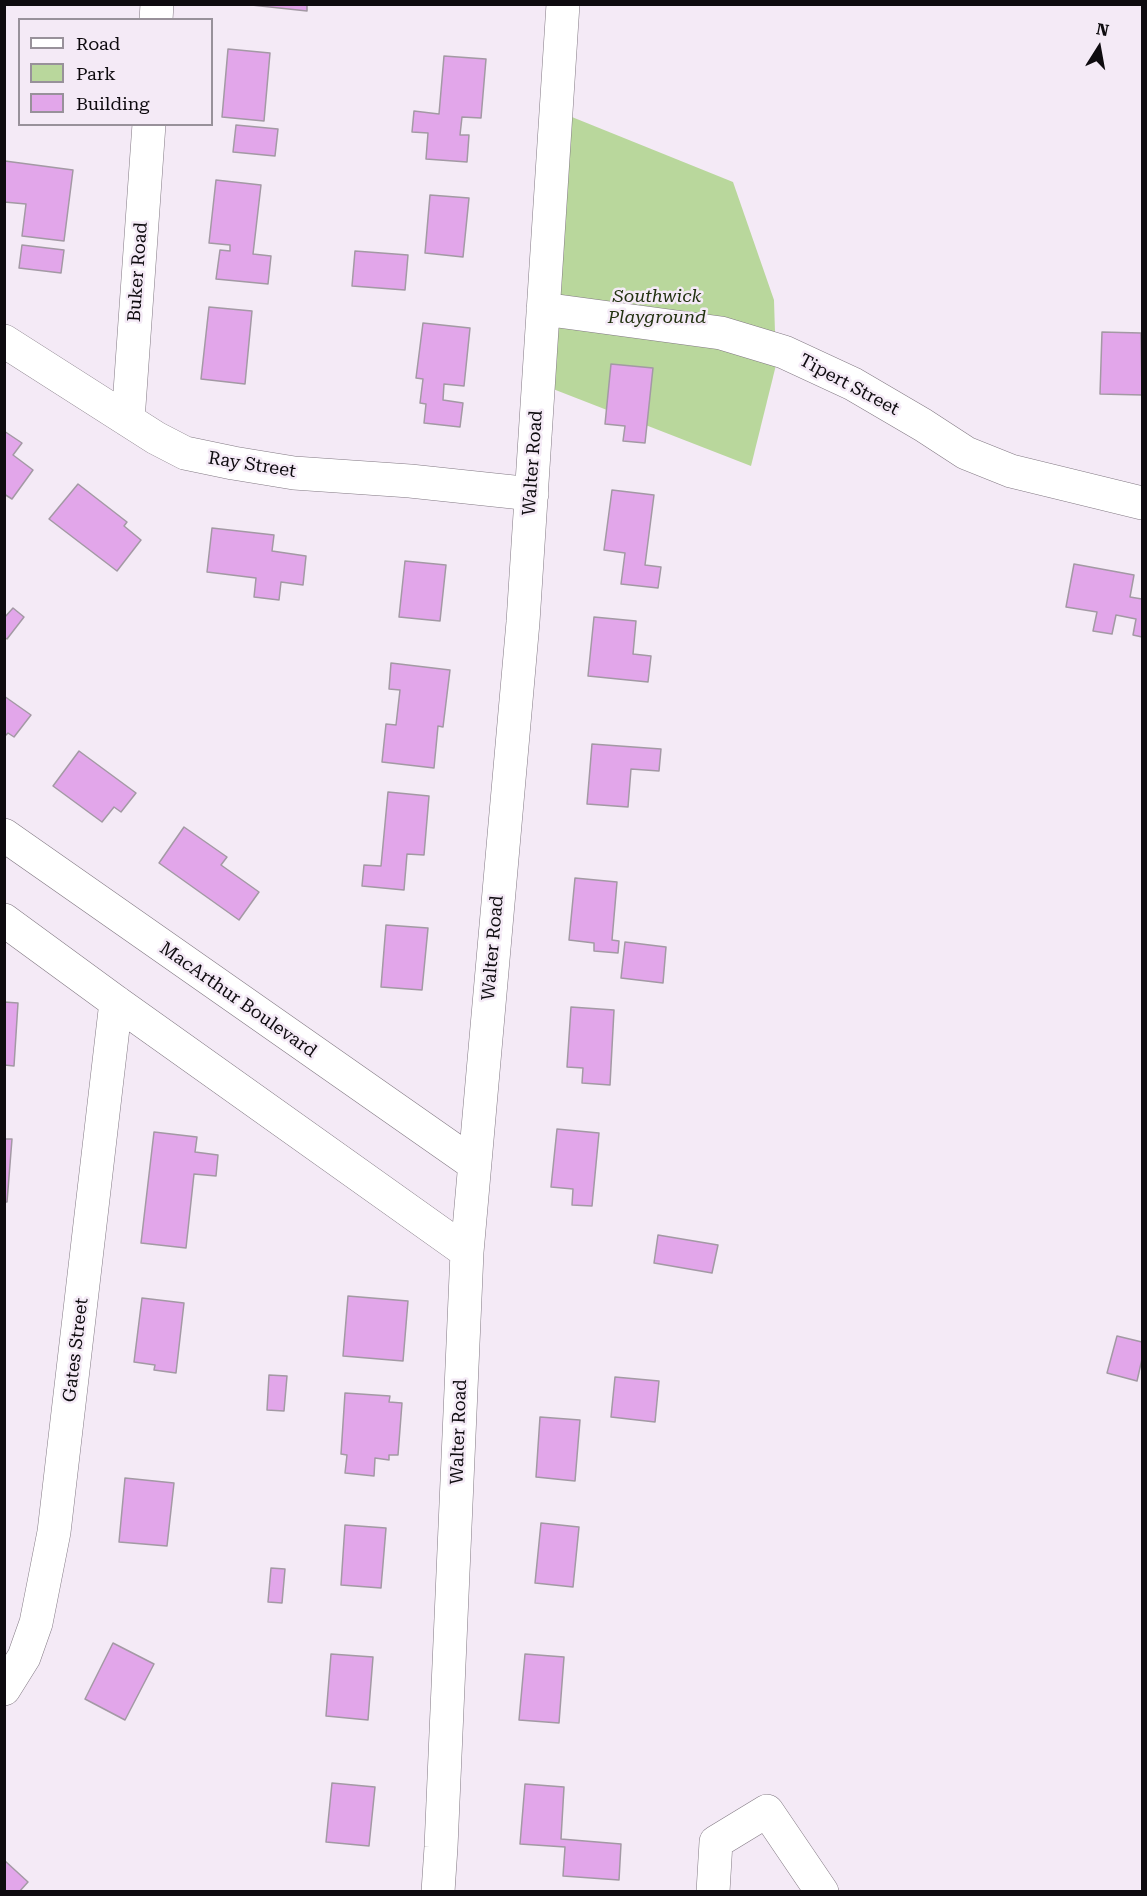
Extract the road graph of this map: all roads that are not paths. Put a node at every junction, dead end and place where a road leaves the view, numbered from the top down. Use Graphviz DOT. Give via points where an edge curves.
graph roads {
  1 [pos="563,4"];
  2 [pos="148,126"];
  3 [pos="543,309"];
  4 [pos="4,341"];
  5 [pos="128,420"];
  6 [pos="531,494"];
  7 [pos="1143,502"];
  8 [pos="4,835"];
  9 [pos="4,920"];
  10 [pos="116,1002"];
  11 [pos="474,1164"];
  12 [pos="467,1251"];
  13 [pos="4,1689"];
  14 [pos="438,1892"];
  15 [pos="713,1892"];
  16 [pos="822,1892"];
  1 -- 3 [label="street, Walter Road"];
  2 -- 5 [label="street, Buker Road"];
  3 -- 6 [label="street, Walter Road"];
  3 -- 7 [label="street, Tipert Street" via="721,333 784,352 853,384 966,453 1011,471"];
  4 -- 5 [label="street, Ray Street"];
  5 -- 6 [label="street, Ray Street" via="185,453 234,464"];
  6 -- 11 [label="street, Walter Road"];
  8 -- 11 [label="street, MacArthur Boulevard"];
  9 -- 10 [label="street"];
  10 -- 12 [label="street"];
  10 -- 13 [label="street, Gates Street" via="54,1532 36,1623 24,1658"];
  11 -- 12 [label="street, Walter Road"];
  12 -- 14 [label="street, Walter Road"];
  15 -- 16 [label="street" via="716,1842 767,1811"];
}
